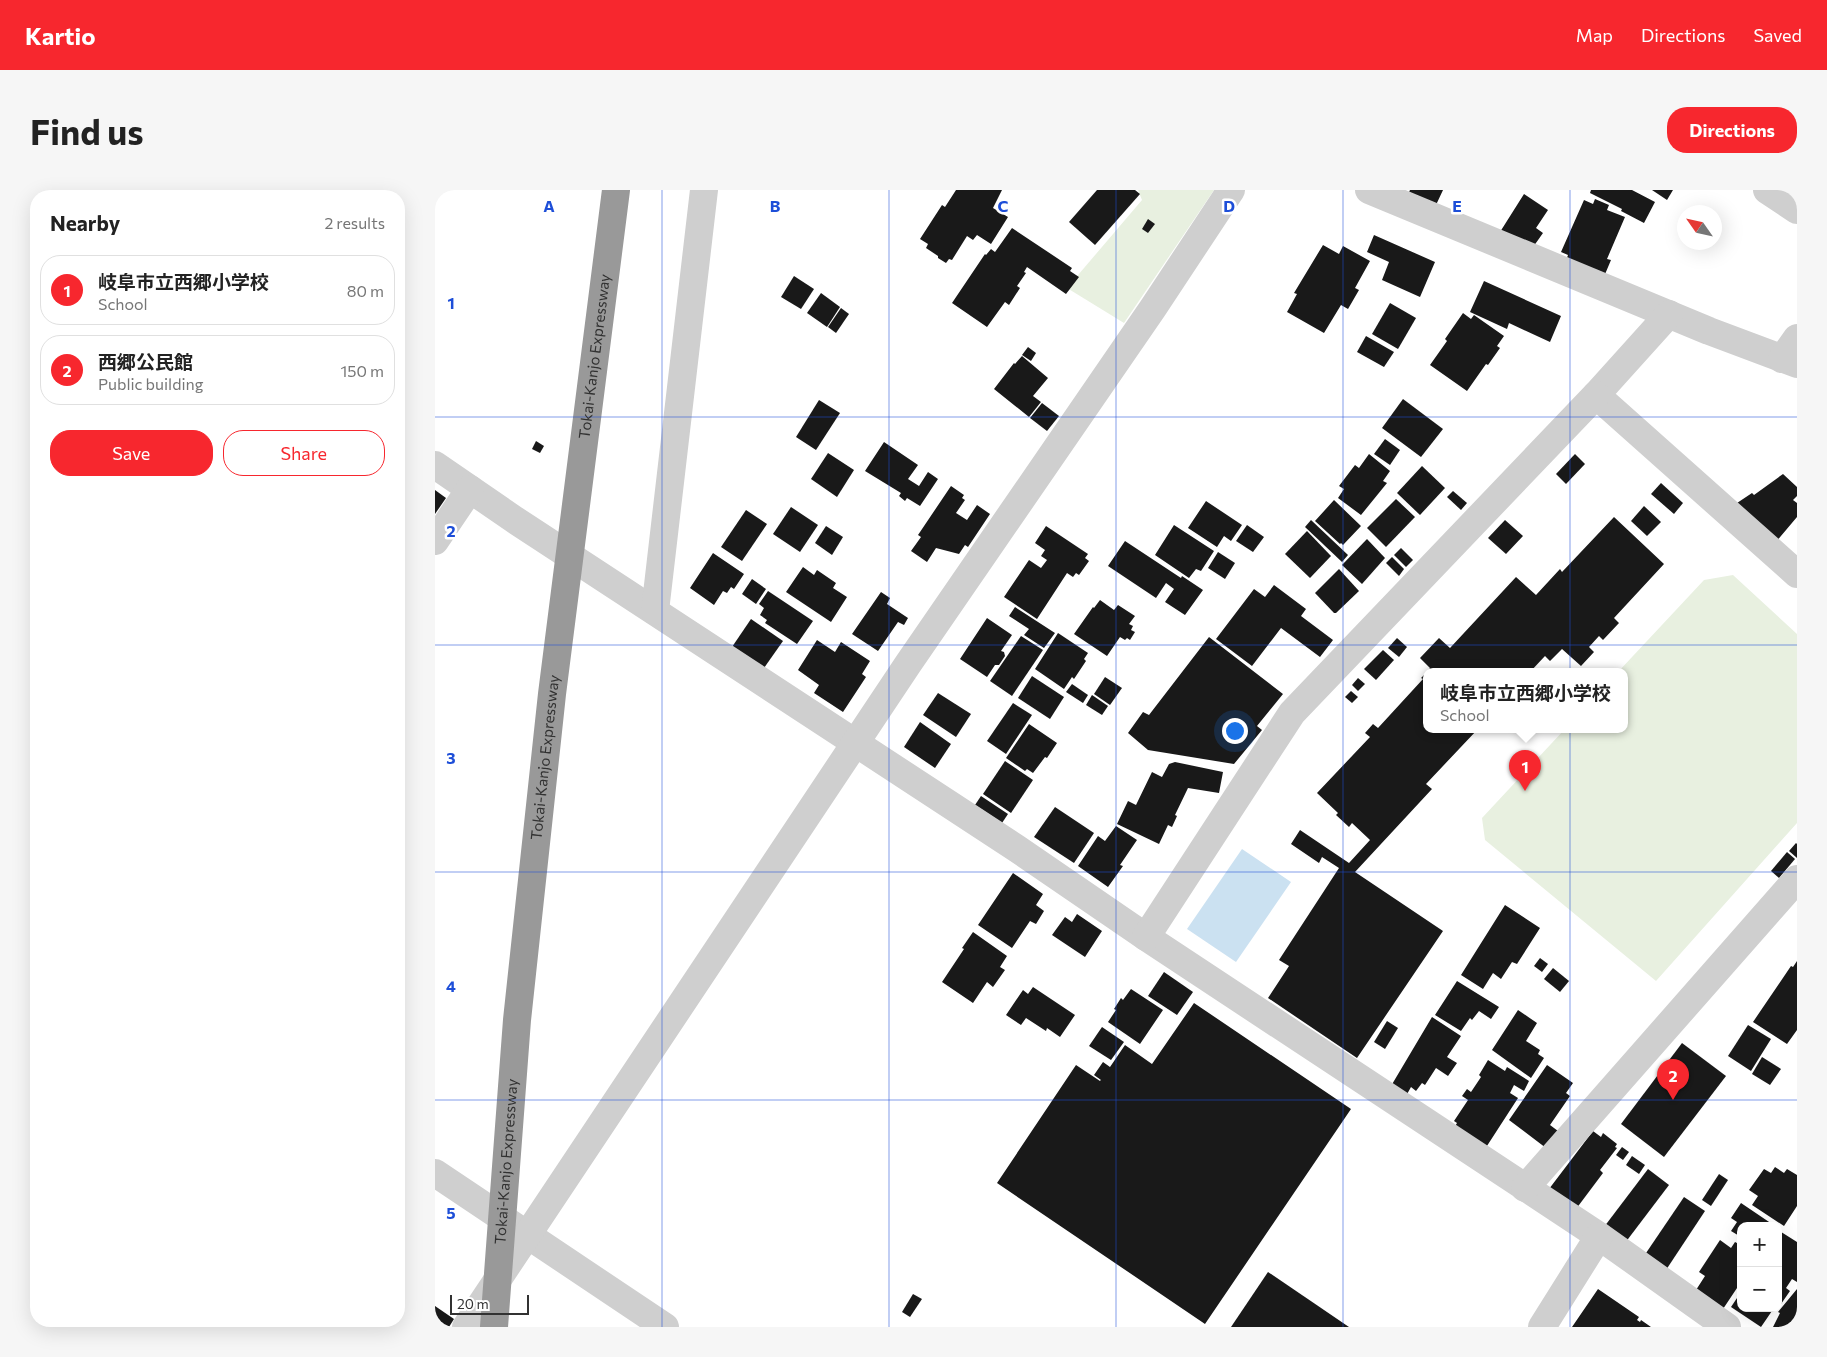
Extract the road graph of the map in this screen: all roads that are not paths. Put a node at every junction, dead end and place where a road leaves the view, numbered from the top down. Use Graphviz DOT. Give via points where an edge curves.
graph roads {
  1 [pos="616,190"];
  2 [pos="704,190"];
  3 [pos="1231,190"];
  4 [pos="1369,190"];
  5 [pos="1767,190"];
  6 [pos="1797,210"];
  7 [pos="1669,314"];
  8 [pos="1792,353"];
  9 [pos="1597,395"];
  10 [pos="435,466"];
  11 [pos="469,489"];
  12 [pos="435,541"];
  13 [pos="1797,574"];
  14 [pos="655,611"];
  15 [pos="855,742"];
  16 [pos="1797,879"];
  17 [pos="1146,937"];
  18 [pos="435,1173"];
  19 [pos="1525,1188"];
  20 [pos="527,1235"];
  21 [pos="1599,1236"];
  22 [pos="466,1327"];
  23 [pos="494,1327"];
  24 [pos="665,1327"];
  25 [pos="1542,1327"];
  26 [pos="1727,1327"];
  1 -- 23 [label="highway, Tokai-Kanjo Expressway, bridge" via="551,694 517,1020"];
  2 -- 14 [label="street"];
  3 -- 15 [label="street"];
  4 -- 7 [label="street"];
  5 -- 6 [label="street"];
  7 -- 8 [label="street" via="1709,331"];
  7 -- 9 [label="street"];
  9 -- 13 [label="street"];
  9 -- 17 [label="street" via="1291,713"];
  10 -- 11 [label="street"];
  11 -- 12 [label="street"];
  11 -- 14 [label="street"];
  14 -- 15 [label="street"];
  15 -- 17 [label="street"];
  15 -- 20 [label="street"];
  16 -- 19 [label="street"];
  17 -- 19 [label="street"];
  18 -- 20 [label="street"];
  19 -- 21 [label="street"];
  20 -- 22 [label="street"];
  20 -- 24 [label="street"];
  21 -- 25 [label="street"];
  21 -- 26 [label="street"];
}
